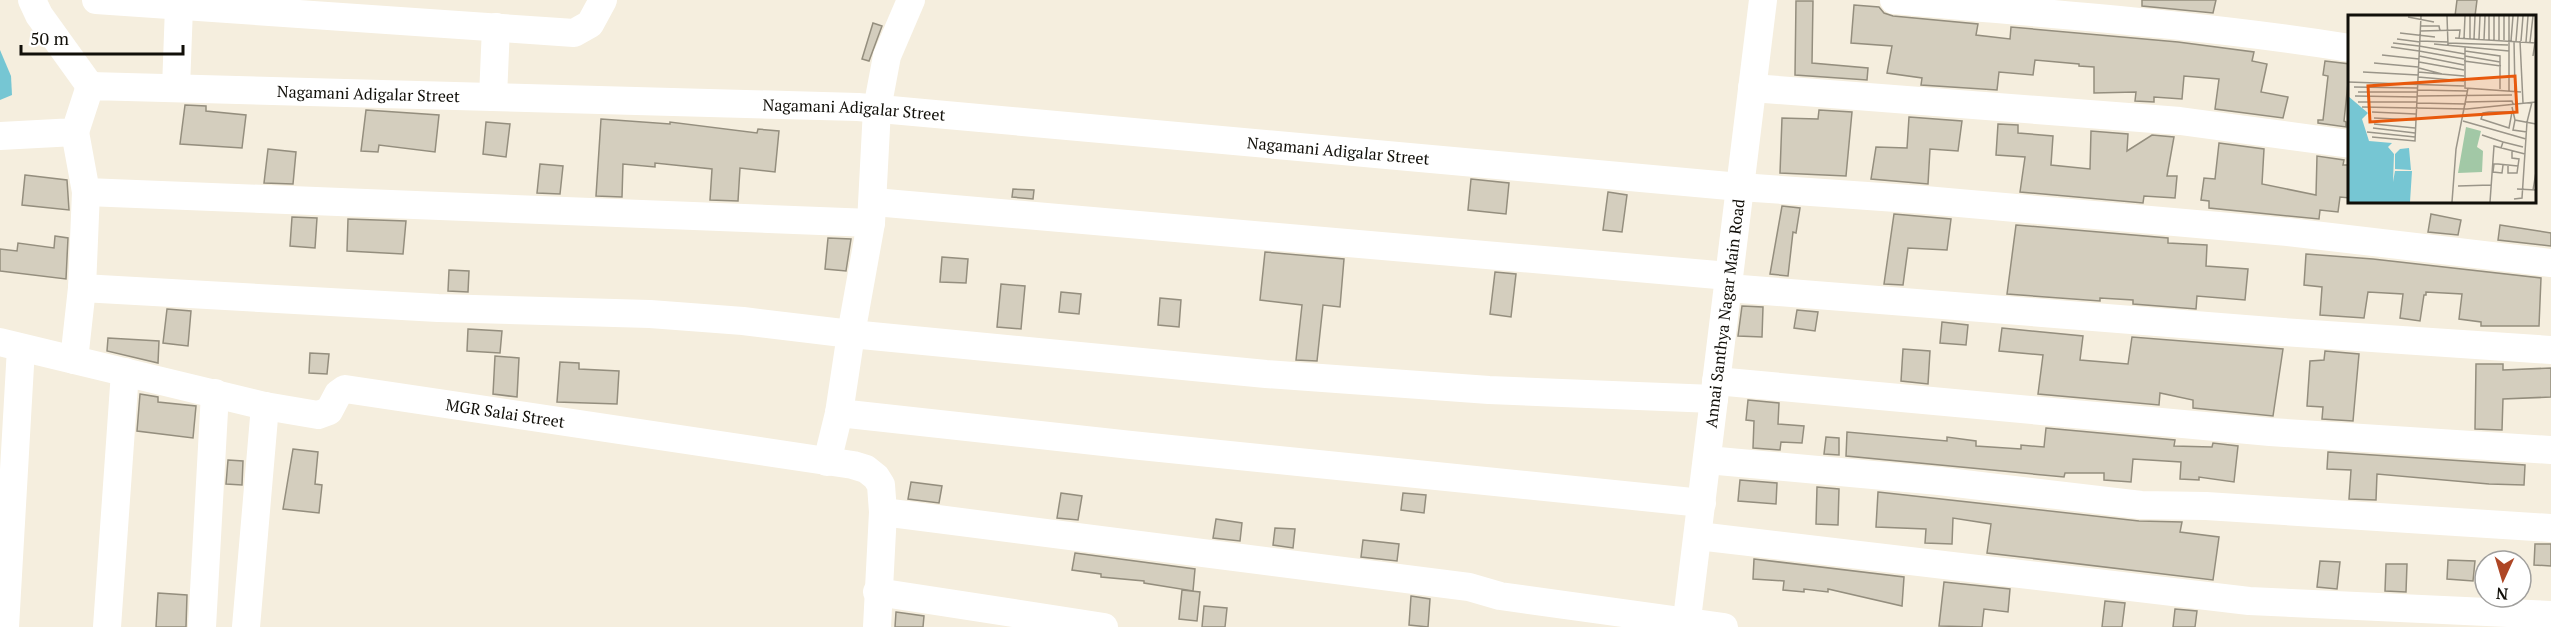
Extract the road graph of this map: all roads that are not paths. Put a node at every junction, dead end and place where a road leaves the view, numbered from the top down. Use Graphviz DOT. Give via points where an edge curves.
graph roads {
  1 [pos="32,0"];
  2 [pos="96,0"];
  3 [pos="603,0"];
  4 [pos="911,0"];
  5 [pos="1763,0"];
  6 [pos="1894,0"];
  7 [pos="179,8"];
  8 [pos="496,27"];
  9 [pos="2348,48"];
  10 [pos="90,86"];
  11 [pos="176,88"];
  12 [pos="1752,88"];
  13 [pos="493,97"];
  14 [pos="877,109"];
  15 [pos="75,132"];
  16 [pos="0,136"];
  17 [pos="2348,144"];
  18 [pos="1740,187"];
  19 [pos="86,192"];
  20 [pos="872,213"];
  21 [pos="2551,263"];
  22 [pos="1728,282"];
  23 [pos="82,288"];
  24 [pos="851,334"];
  25 [pos="11,345"];
  26 [pos="2551,350"];
  27 [pos="74,360"];
  28 [pos="125,372"];
  29 [pos="1715,390"];
  30 [pos="215,393"];
  31 [pos="266,406"];
  32 [pos="839,413"];
  33 [pos="2551,450"];
  34 [pos="1707,460"];
  35 [pos="827,462"];
  36 [pos="1702,503"];
  37 [pos="883,512"];
  38 [pos="2551,528"];
  39 [pos="1698,536"];
  40 [pos="877,592"];
  41 [pos="2551,615"];
  42 [pos="1687,625"];
  43 [pos="4,627"];
  44 [pos="107,627"];
  45 [pos="202,627"];
  46 [pos="246,627"];
  47 [pos="877,627"];
  48 [pos="1104,627"];
  49 [pos="1724,627"];
  1 -- 10 [label="street"];
  2 -- 7 [label="street"];
  3 -- 8 [label="street" via="590,24 574,33"];
  4 -- 14 [label="street" via="887,56"];
  5 -- 12 [label="street, Annai Santhya Nagar Main Road"];
  6 -- 9 [label="street" via="2297,39"];
  7 -- 8 [label="street"];
  7 -- 11 [label="street"];
  8 -- 13 [label="street"];
  10 -- 11 [label="street, Nagamani Adigalar Street"];
  10 -- 15 [label="street"];
  11 -- 13 [label="street, Nagamani Adigalar Street"];
  12 -- 17 [label="street" via="2157,119"];
  12 -- 18 [label="street, Annai Santhya Nagar Main Road"];
  13 -- 14 [label="street, Nagamani Adigalar Street"];
  14 -- 18 [label="street, Nagamani Adigalar Street"];
  14 -- 20 [label="street"];
  15 -- 16 [label="street"];
  15 -- 19 [label="street"];
  18 -- 21 [label="street, Nagamani Adigalar Street" via="2288,231"];
  18 -- 22 [label="street, Annai Santhya Nagar Main Road"];
  19 -- 20 [label="street"];
  19 -- 23 [label="street"];
  20 -- 22 [label="street"];
  20 -- 24 [label="street"];
  22 -- 26 [label="street" via="2283,332"];
  22 -- 29 [label="street, Annai Santhya Nagar Main Road"];
  23 -- 24 [label="street" via="438,308 650,314"];
  23 -- 27 [label="street"];
  24 -- 29 [label="street" via="1266,374 1489,390"];
  24 -- 32 [label="street"];
  25 -- 27 [label="street, MGR Salai Street"];
  25 -- 43 [label="street"];
  27 -- 28 [label="street, MGR Salai Street"];
  28 -- 30 [label="street, MGR Salai Street"];
  28 -- 44 [label="street"];
  29 -- 33 [label="street"];
  29 -- 34 [label="street, Annai Santhya Nagar Main Road"];
  30 -- 31 [label="street, MGR Salai Street"];
  30 -- 45 [label="street"];
  31 -- 35 [label="street, MGR Salai Street" via="318,415 328,411 345,388"];
  31 -- 46 [label="street"];
  32 -- 35 [label="street"];
  32 -- 36 [label="street"];
  34 -- 36 [label="street, Annai Santhya Nagar Main Road"];
  34 -- 38 [label="street" via="2141,505"];
  35 -- 37 [label="street, MGR Salai Street" via="853,465 876,477 881,485"];
  36 -- 39 [label="street, Annai Santhya Nagar Main Road"];
  37 -- 40 [label="street, MGR Salai Street"];
  37 -- 42 [label="street" via="1469,587 1500,596"];
  39 -- 41 [label="street" via="2249,601"];
  39 -- 42 [label="street, Annai Santhya Nagar Main Road"];
  40 -- 47 [label="street, MGR Salai Street"];
  40 -- 48 [label="street"];
  42 -- 49 [label="street"];
}
